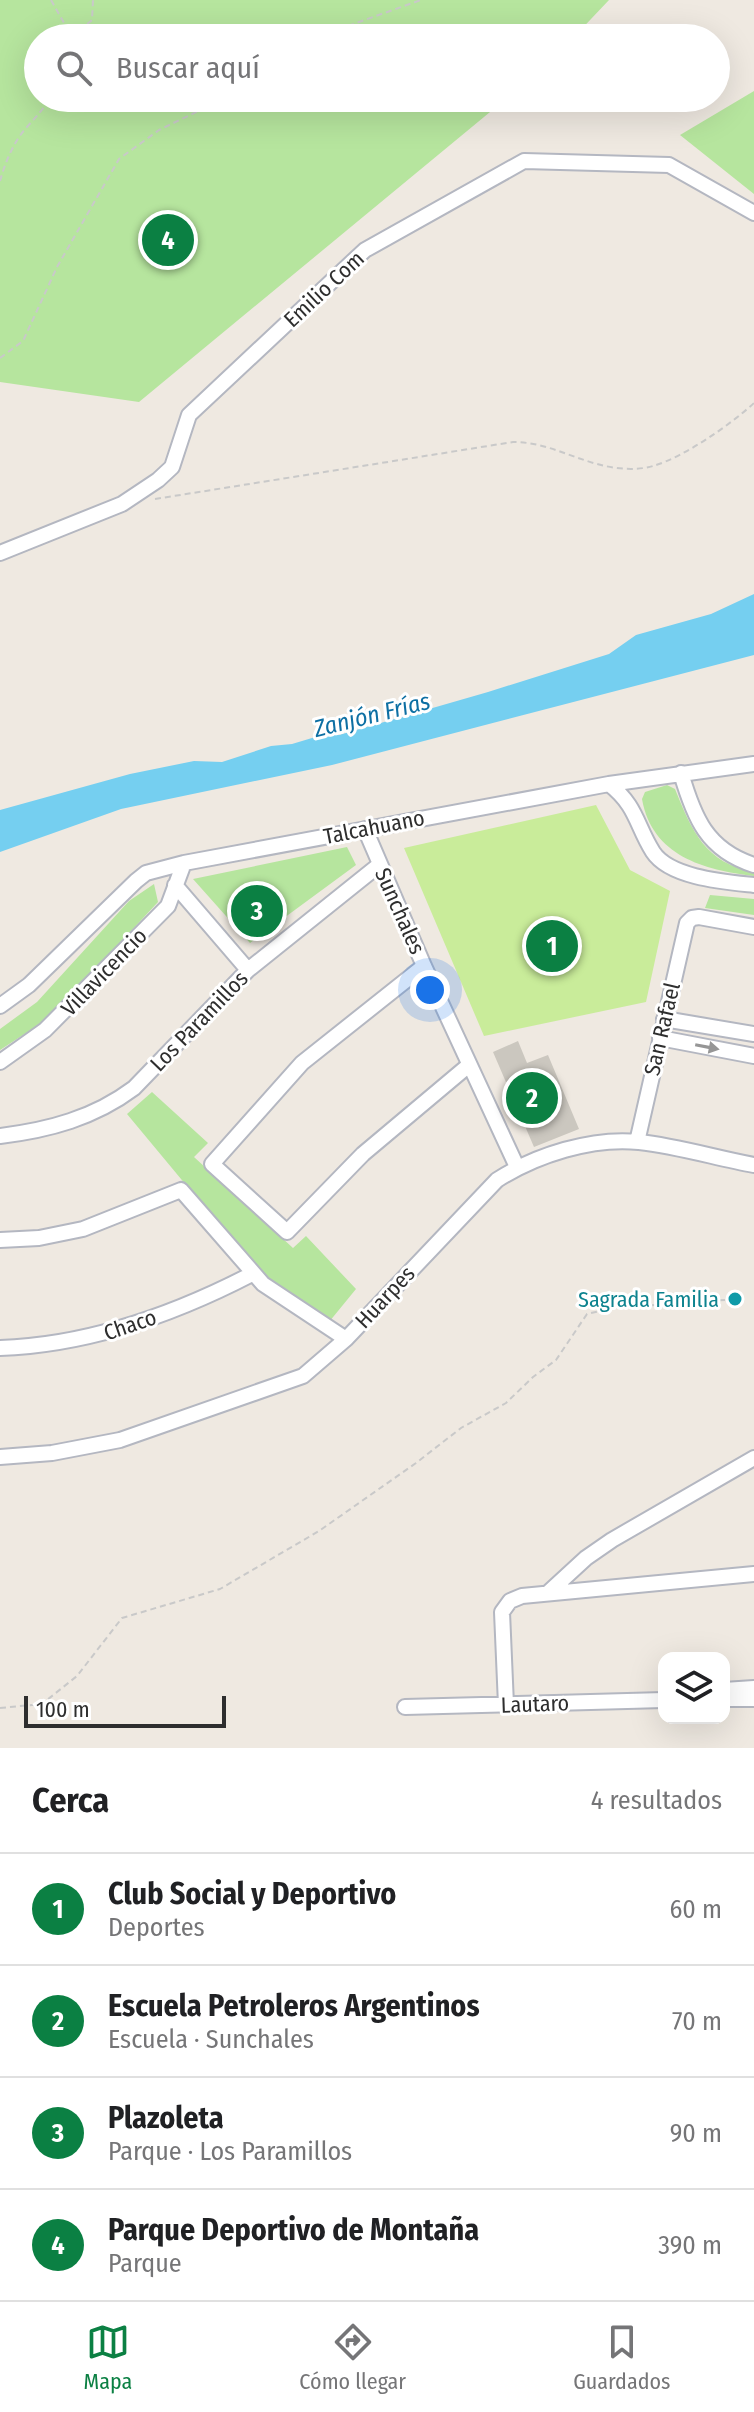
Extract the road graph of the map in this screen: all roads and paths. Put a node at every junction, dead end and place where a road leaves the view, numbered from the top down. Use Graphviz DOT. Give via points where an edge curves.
graph roads {
  1 [pos="51,0"];
  2 [pos="93,0"];
  3 [pos="421,0"];
  4 [pos="65,24"];
  5 [pos="87,24"];
  6 [pos="353,24"];
  7 [pos="42,112"];
  8 [pos="196,112"];
  9 [pos="0,181"];
  10 [pos="754,213"];
  11 [pos="0,358"];
  12 [pos="754,403"];
  13 [pos="151,500"];
  14 [pos="0,553"];
  15 [pos="754,764"];
  16 [pos="681,773"];
  17 [pos="609,784"];
  18 [pos="365,829"];
  19 [pos="184,863"];
  20 [pos="379,865"];
  21 [pos="754,865"];
  22 [pos="175,885"];
  23 [pos="754,885"];
  24 [pos="754,927"];
  25 [pos="424,966"];
  26 [pos="248,970"];
  27 [pos="0,1006"];
  28 [pos="664,1019"];
  29 [pos="754,1034"];
  30 [pos="660,1038"];
  31 [pos="754,1056"];
  32 [pos="0,1062"];
  33 [pos="469,1065"];
  34 [pos="0,1136"];
  35 [pos="637,1142"];
  36 [pos="754,1165"];
  37 [pos="517,1167"];
  38 [pos="0,1240"];
  39 [pos="252,1274"];
  40 [pos="725,1300"];
  41 [pos="346,1339"];
  42 [pos="0,1348"];
  43 [pos="0,1457"];
  44 [pos="754,1458"];
  45 [pos="754,1574"];
  46 [pos="548,1593"];
  47 [pos="754,1688"];
  48 [pos="730,1690"];
  49 [pos="730,1699"];
  50 [pos="754,1699"];
  51 [pos="658,1700"];
  52 [pos="506,1705"];
  53 [pos="405,1707"];
  54 [pos="0,1708"];
  1 -- 4 [label="path"];
  2 -- 5 [label="path"];
  3 -- 6 [label="path"];
  7 -- 9 [label="path" via="6,159"];
  8 -- 11 [label="path" via="119,159 57,267 23,341"];
  10 -- 14 [label="street, Emilio Com" via="669,165 524,161 365,250 189,415 172,467 158,480 122,504"];
  12 -- 13 [label="path" via="720,431 653,466 611,467 551,447 513,442"];
  15 -- 16 [label="street, Talcahuano"];
  16 -- 17 [label="street, Talcahuano"];
  16 -- 21 [label="street" via="690,802 715,844"];
  17 -- 18 [label="street, Talcahuano"];
  17 -- 23 [label="street" via="626,797 653,852 665,863 701,877"];
  18 -- 19 [label="street, Talcahuano"];
  18 -- 20 [label="street, Sunchales"];
  19 -- 22 [label="street, Villavicencio"];
  19 -- 27 [label="street, Talcahuano" via="146,873 29,985"];
  20 -- 25 [label="street, Sunchales"];
  20 -- 26 [label="street, Los Paramillos"];
  22 -- 26 [label="street"];
  22 -- 32 [label="street, Villavicencio" via="168,906 76,1002"];
  24 -- 28 [label="street, San Rafael" via="692,918"];
  25 -- 33 [label="street, Sunchales"];
  25 -- 33 [label="street" via="302,1063 212,1164 287,1232 363,1154"];
  26 -- 34 [label="street, Los Paramillos" via="113,1104 45,1129"];
  28 -- 29 [label="street"];
  28 -- 30 [label="street, San Rafael"];
  30 -- 31 [label="street, one-way"];
  30 -- 35 [label="street, San Rafael"];
  33 -- 37 [label="street, Sunchales"];
  35 -- 36 [label="street, Huarpes"];
  35 -- 37 [label="street, Huarpes" via="583,1147"];
  37 -- 41 [label="street, Huarpes" via="497,1180"];
  38 -- 39 [label="street" via="83,1229 181,1190"];
  39 -- 41 [label="street"];
  39 -- 42 [label="street, Chaco" via="105,1334 62,1344"];
  40 -- 54 [label="path" via="587,1314 556,1360 506,1403 461,1428 319,1531 220,1589 122,1618 77,1676 42,1704"];
  41 -- 43 [label="street, Huarpes" via="303,1376 158,1429 84,1448"];
  44 -- 46 [label="street" via="612,1540"];
  45 -- 46 [label="street"];
  46 -- 52 [label="street" via="522,1596 502,1612"];
  47 -- 48 [label="street"];
  49 -- 50 [label="street"];
  51 -- 52 [label="street, Lautaro"];
  52 -- 53 [label="street, Lautaro"];
}
